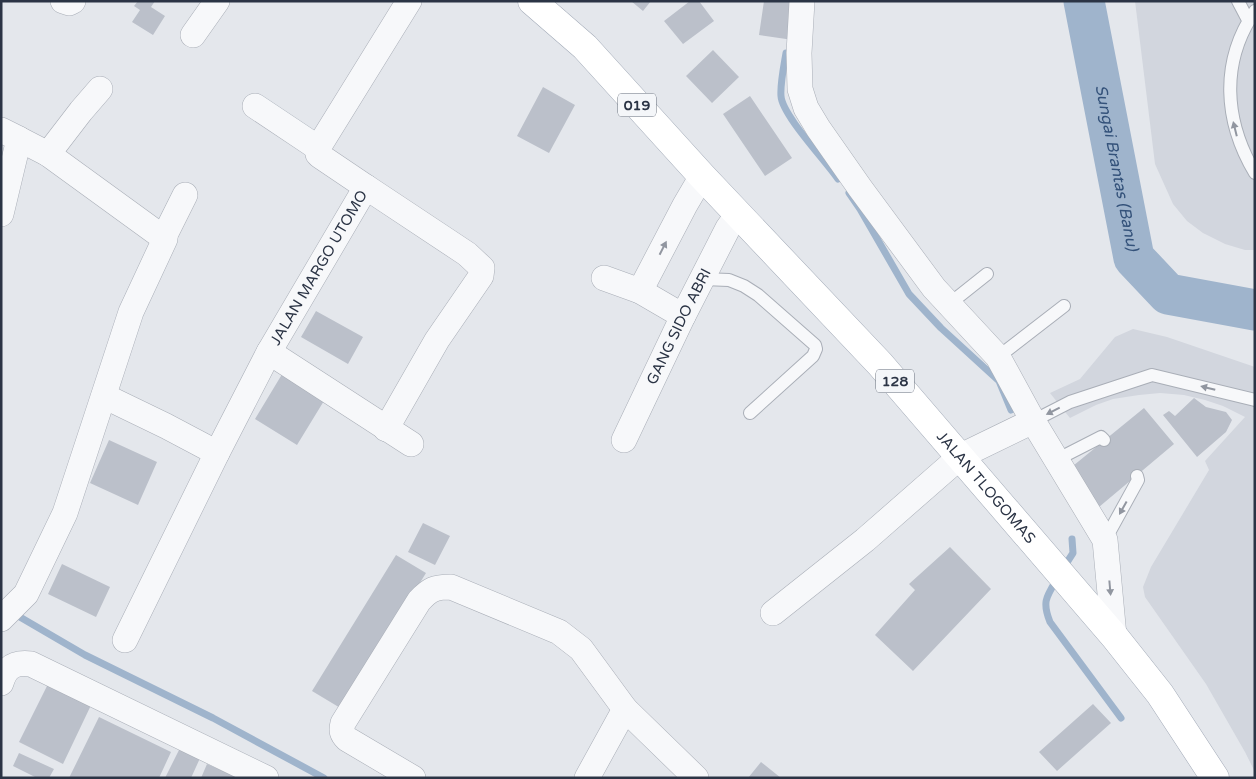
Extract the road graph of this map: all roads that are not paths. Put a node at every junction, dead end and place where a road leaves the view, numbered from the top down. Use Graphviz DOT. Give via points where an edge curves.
graph roads {
  1 [pos="63,1"];
  2 [pos="73,1"];
  3 [pos="217,1"];
  4 [pos="409,1"];
  5 [pos="532,1"];
  6 [pos="802,1"];
  7 [pos="1238,1"];
  8 [pos="1252,15"];
  9 [pos="193,35"];
  10 [pos="100,89"];
  11 [pos="255,106"];
  12 [pos="10,134"];
  13 [pos="318,148"];
  14 [pos="48,154"];
  15 [pos="1255,173"];
  16 [pos="702,176"];
  17 [pos="366,187"];
  18 [pos="185,195"];
  19 [pos="1,214"];
  20 [pos="738,214"];
  21 [pos="164,237"];
  22 [pos="987,274"];
  23 [pos="604,278"];
  24 [pos="703,279"];
  25 [pos="640,291"];
  26 [pos="948,305"];
  27 [pos="1064,306"];
  28 [pos="683,316"];
  29 [pos="269,352"];
  30 [pos="998,357"];
  31 [pos="104,396"];
  32 [pos="1255,400"];
  33 [pos="750,413"];
  34 [pos="1033,421"];
  35 [pos="386,428"];
  36 [pos="624,440"];
  37 [pos="1104,440"];
  38 [pos="411,444"];
  39 [pos="216,453"];
  40 [pos="961,456"];
  41 [pos="1056,460"];
  42 [pos="1137,476"];
  43 [pos="1105,540"];
  44 [pos="772,613"];
  45 [pos="1,620"];
  46 [pos="1114,636"];
  47 [pos="125,640"];
  48 [pos="1,683"];
  49 [pos="625,709"];
  50 [pos="266,778"];
  51 [pos="413,778"];
  52 [pos="587,778"];
  53 [pos="696,778"];
  54 [pos="1216,778"];
  1 -- 2 [label="street"];
  3 -- 9 [label="street"];
  4 -- 13 [label="street"];
  5 -- 16 [label="main road, 019" via="584,47"];
  6 -- 26 [label="street" via="800,89 806,108 860,188"];
  7 -- 8 [label="lane"];
  15 -- 8 [label="lane, one-way" via="1237,138 1230,98 1234,58"];
  10 -- 14 [label="street"];
  11 -- 13 [label="street, JALAN MARGO UTOMO"];
  12 -- 14 [label="street"];
  12 -- 19 [label="street"];
  13 -- 17 [label="street, JALAN MARGO UTOMO" via="320,156"];
  14 -- 21 [label="street"];
  16 -- 20 [label="main road, 019"];
  25 -- 16 [label="street, one-way"];
  17 -- 29 [label="street, JALAN MARGO UTOMO"];
  17 -- 35 [label="street" via="467,254 482,268 481,276 437,340"];
  18 -- 21 [label="street"];
  20 -- 24 [label="street, GANG SIDO ABRI"];
  20 -- 40 [label="main road, JALAN TLOGOMAS / 128" via="880,364"];
  21 -- 31 [label="street" via="131,312"];
  22 -- 26 [label="lane"];
  23 -- 25 [label="street"];
  24 -- 28 [label="street, GANG SIDO ABRI"];
  24 -- 33 [label="lane" via="729,280 744,286 815,345 813,356"];
  25 -- 28 [label="street"];
  26 -- 30 [label="street"];
  27 -- 30 [label="lane"];
  28 -- 36 [label="street, GANG SIDO ABRI"];
  29 -- 35 [label="street"];
  29 -- 39 [label="street, JALAN MARGO UTOMO"];
  30 -- 34 [label="street"];
  31 -- 39 [label="street"];
  31 -- 45 [label="street" via="65,513 22,601"];
  32 -- 34 [label="lane, one-way" via="1152,375 1070,402"];
  34 -- 40 [label="street"];
  34 -- 41 [label="street"];
  35 -- 38 [label="street"];
  37 -- 41 [label="lane" via="1101,437"];
  39 -- 47 [label="street, JALAN MARGO UTOMO"];
  40 -- 44 [label="street" via="865,540"];
  40 -- 46 [label="main road, JALAN TLOGOMAS / 128"];
  41 -- 43 [label="street"];
  42 -- 43 [label="lane, one-way" via="1138,480"];
  43 -- 46 [label="street, one-way"];
  46 -- 54 [label="main road, JALAN TLOGOMAS / 128" via="1160,694"];
  48 -- 50 [label="street" via="10,666 31,664"];
  49 -- 51 [label="street" via="581,649 559,632 451,587 437,587 419,601 341,728 347,739"];
  49 -- 52 [label="street"];
  49 -- 53 [label="street"];
}
